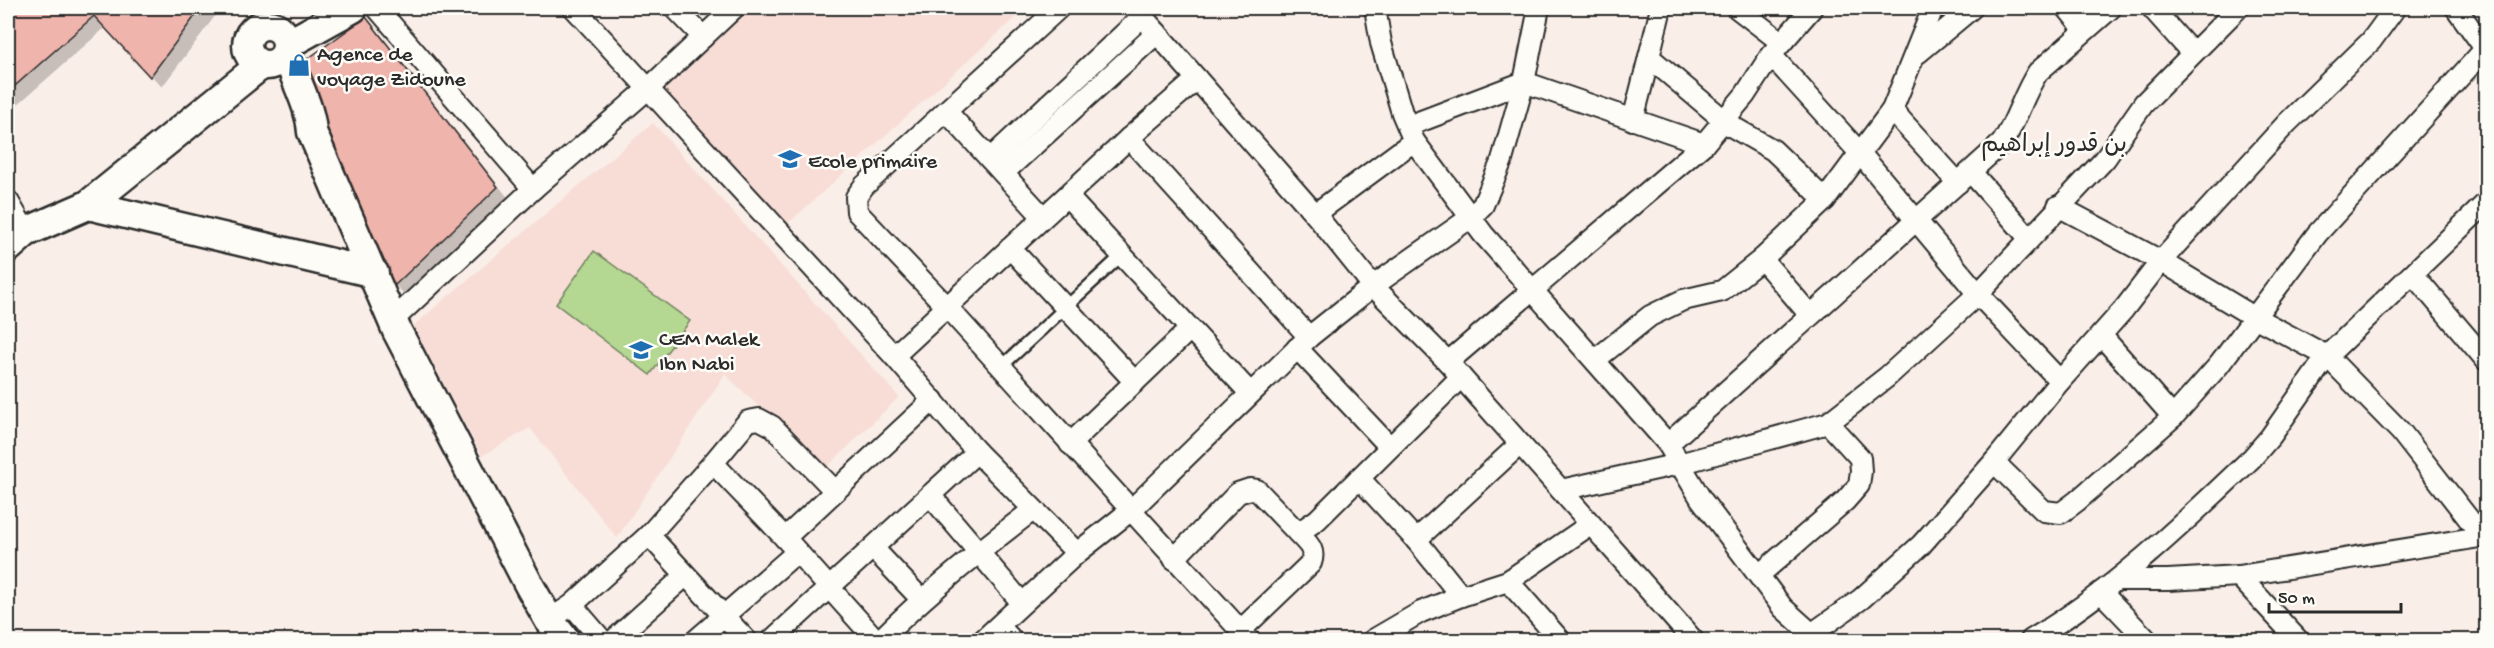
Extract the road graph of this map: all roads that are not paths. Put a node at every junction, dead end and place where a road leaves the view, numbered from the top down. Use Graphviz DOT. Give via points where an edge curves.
graph roads {
  1 [pos="353,8"];
  2 [pos="377,8"];
  3 [pos="574,8"];
  4 [pos="675,8"];
  5 [pos="734,8"];
  6 [pos="1059,8"];
  7 [pos="1375,8"];
  8 [pos="1539,8"];
  9 [pos="1661,8"];
  10 [pos="1737,8"];
  11 [pos="1812,8"];
  12 [pos="1933,8"];
  13 [pos="1972,8"];
  14 [pos="2067,8"];
  15 [pos="2110,8"];
  16 [pos="2152,8"];
  17 [pos="2238,8"];
  18 [pos="2395,8"];
  19 [pos="2456,8"];
  20 [pos="1139,12"];
  21 [pos="2085,30"];
  22 [pos="1157,33"];
  23 [pos="271,37"];
  24 [pos="703,37"];
  25 [pos="1776,49"];
  26 [pos="2486,49"];
  27 [pos="2192,53"];
  28 [pos="1916,55"];
  29 [pos="1649,57"];
  30 [pos="1197,79"];
  31 [pos="1524,82"];
  32 [pos="649,88"];
  33 [pos="1892,110"];
  34 [pos="946,111"];
  35 [pos="1634,120"];
  36 [pos="1724,120"];
  37 [pos="1411,133"];
  38 [pos="1129,138"];
  39 [pos="1704,144"];
  40 [pos="1859,152"];
  41 [pos="996,166"];
  42 [pos="1964,178"];
  43 [pos="532,189"];
  44 [pos="1067,196"];
  45 [pos="1825,200"];
  46 [pos="8,201"];
  47 [pos="2487,204"];
  48 [pos="88,205"];
  49 [pos="2058,206"];
  50 [pos="1315,214"];
  51 [pos="1044,217"];
  52 [pos="1470,218"];
  53 [pos="1916,222"];
  54 [pos="2029,238"];
  55 [pos="17,240"];
  56 [pos="1010,248"];
  57 [pos="1122,255"];
  58 [pos="1762,259"];
  59 [pos="2161,261"];
  60 [pos="374,273"];
  61 [pos="2413,274"];
  62 [pos="1373,286"];
  63 [pos="1534,290"];
  64 [pos="1978,294"];
  65 [pos="947,307"];
  66 [pos="1065,307"];
  67 [pos="1810,315"];
  68 [pos="2254,317"];
  69 [pos="392,321"];
  70 [pos="1190,329"];
  71 [pos="2101,335"];
  72 [pos="1303,342"];
  73 [pos="894,356"];
  74 [pos="2328,356"];
  75 [pos="1595,360"];
  76 [pos="2487,360"];
  77 [pos="1448,362"];
  78 [pos="1001,367"];
  79 [pos="1461,377"];
  80 [pos="1136,381"];
  81 [pos="2060,381"];
  82 [pos="1250,393"];
  83 [pos="933,400"];
  84 [pos="2173,417"];
  85 [pos="1828,423"];
  86 [pos="1070,444"];
  87 [pos="1520,444"];
  88 [pos="1668,444"];
  89 [pos="1390,447"];
  90 [pos="977,452"];
  91 [pos="1994,462"];
  92 [pos="713,463"];
  93 [pos="1679,464"];
  94 [pos="1359,478"];
  95 [pos="1561,490"];
  96 [pos="835,491"];
  97 [pos="930,495"];
  98 [pos="1033,510"];
  99 [pos="1131,511"];
  100 [pos="1591,524"];
  101 [pos="1298,533"];
  102 [pos="649,535"];
  103 [pos="2484,536"];
  104 [pos="1416,540"];
  105 [pos="791,545"];
  106 [pos="873,549"];
  107 [pos="978,552"];
  108 [pos="1077,553"];
  109 [pos="1174,559"];
  110 [pos="1759,575"];
  111 [pos="685,576"];
  112 [pos="2239,576"];
  113 [pos="2118,579"];
  114 [pos="1508,581"];
  115 [pos="828,589"];
  116 [pos="2101,592"];
  117 [pos="1461,596"];
  118 [pos="921,599"];
  119 [pos="1022,603"];
  120 [pos="723,616"];
  121 [pos="562,622"];
  122 [pos="1006,634"];
  123 [pos="1244,636"];
  124 [pos="1808,637"];
  125 [pos="1377,639"];
  126 [pos="602,640"];
  127 [pos="614,640"];
  128 [pos="696,640"];
  129 [pos="746,640"];
  130 [pos="772,640"];
  131 [pos="878,640"];
  132 [pos="983,640"];
  133 [pos="1560,640"];
  134 [pos="1693,640"];
  135 [pos="2031,640"];
  136 [pos="2147,640"];
  137 [pos="2298,640"];
  1 -- 23 [label="street"];
  2 -- 43 [label="street"];
  3 -- 32 [label="street"];
  4 -- 24 [label="street"];
  5 -- 24 [label="street"];
  6 -- 34 [label="street"];
  7 -- 37 [label="street" via="1382,44"];
  8 -- 31 [label="street"];
  9 -- 29 [label="street"];
  10 -- 25 [label="street"];
  11 -- 25 [label="street"];
  12 -- 28 [label="street"];
  13 -- 28 [label="street"];
  14 -- 21 [label="street"];
  15 -- 21 [label="street"];
  16 -- 27 [label="street"];
  17 -- 27 [label="street"];
  18 -- 59 [label="street" via="2371,41 2287,123"];
  19 -- 26 [label="street"];
  20 -- 22 [label="street"];
  20 -- 41 [label="street"];
  21 -- 42 [label="street" via="2038,72 2002,143"];
  22 -- 30 [label="street"];
  22 -- 41 [label="street"];
  23 -- 48 [label="street"];
  23 -- 60 [label="street" via="310,111 312,132"];
  24 -- 32 [label="street"];
  25 -- 36 [label="street"];
  25 -- 40 [label="street"];
  26 -- 68 [label="street" via="2317,234"];
  27 -- 49 [label="street" via="2144,103 2105,159"];
  28 -- 33 [label="street"];
  29 -- 35 [label="street"];
  29 -- 36 [label="street"];
  30 -- 38 [label="street"];
  30 -- 50 [label="street"];
  31 -- 35 [label="street"];
  31 -- 37 [label="street"];
  31 -- 52 [label="street" via="1492,185 1483,206"];
  32 -- 43 [label="street"];
  32 -- 73 [label="street"];
  33 -- 40 [label="street"];
  33 -- 42 [label="street"];
  34 -- 41 [label="street"];
  34 -- 65 [label="street" via="864,186 855,203 857,212"];
  35 -- 39 [label="street"];
  36 -- 39 [label="street"];
  36 -- 45 [label="street" via="1742,134 1766,144"];
  37 -- 50 [label="street"];
  37 -- 52 [label="street"];
  38 -- 44 [label="street"];
  38 -- 72 [label="street"];
  39 -- 63 [label="street"];
  40 -- 45 [label="street"];
  40 -- 53 [label="street"];
  41 -- 51 [label="street"];
  42 -- 53 [label="street"];
  42 -- 54 [label="street"];
  43 -- 69 [label="street"];
  44 -- 51 [label="street"];
  44 -- 57 [label="street"];
  45 -- 58 [label="street"];
  46 -- 55 [label="street"];
  47 -- 61 [label="street"];
  48 -- 55 [label="street"];
  48 -- 60 [label="street"];
  49 -- 54 [label="street"];
  49 -- 59 [label="street"];
  50 -- 62 [label="street"];
  51 -- 56 [label="street"];
  52 -- 62 [label="street"];
  52 -- 63 [label="street"];
  53 -- 64 [label="street"];
  53 -- 67 [label="street"];
  54 -- 64 [label="street"];
  56 -- 65 [label="street"];
  56 -- 66 [label="street"];
  57 -- 66 [label="lane"];
  57 -- 70 [label="street"];
  58 -- 67 [label="street"];
  58 -- 75 [label="street" via="1722,291 1683,300 1650,316"];
  59 -- 68 [label="street"];
  59 -- 71 [label="street"];
  60 -- 69 [label="street"];
  61 -- 74 [label="street"];
  61 -- 76 [label="street"];
  62 -- 72 [label="street"];
  62 -- 77 [label="street"];
  63 -- 75 [label="street"];
  63 -- 77 [label="street"];
  64 -- 81 [label="street"];
  64 -- 85 [label="street" via="1887,377"];
  65 -- 73 [label="street"];
  65 -- 78 [label="street"];
  66 -- 78 [label="lane"];
  66 -- 80 [label="street"];
  67 -- 88 [label="street"];
  68 -- 74 [label="street"];
  68 -- 84 [label="street" via="2219,365"];
  69 -- 121 [label="street"];
  70 -- 80 [label="street"];
  70 -- 82 [label="street"];
  71 -- 81 [label="street"];
  71 -- 84 [label="street"];
  72 -- 82 [label="street"];
  72 -- 89 [label="street"];
  73 -- 83 [label="street"];
  74 -- 103 [label="street" via="2401,432"];
  74 -- 113 [label="street" via="2253,458"];
  75 -- 88 [label="street"];
  77 -- 79 [label="street"];
  78 -- 86 [label="street"];
  79 -- 87 [label="street"];
  79 -- 89 [label="street"];
  80 -- 86 [label="street"];
  81 -- 91 [label="street"];
  82 -- 99 [label="street"];
  83 -- 90 [label="street"];
  83 -- 96 [label="street"];
  84 -- 91 [label="street" via="2061,513 2044,511"];
  85 -- 93 [label="street"];
  85 -- 110 [label="street" via="1860,458 1859,485"];
  86 -- 99 [label="street"];
  87 -- 95 [label="street"];
  87 -- 104 [label="street"];
  88 -- 93 [label="street"];
  89 -- 94 [label="street"];
  90 -- 97 [label="street"];
  90 -- 98 [label="street"];
  91 -- 124 [label="street" via="1922,545 1860,599"];
  92 -- 96 [label="street" via="748,421 759,419 772,426"];
  92 -- 102 [label="street"];
  92 -- 105 [label="street"];
  93 -- 95 [label="street"];
  93 -- 110 [label="street"];
  94 -- 101 [label="street" via="1317,520"];
  94 -- 104 [label="street"];
  95 -- 100 [label="street"];
  96 -- 105 [label="street"];
  97 -- 106 [label="street"];
  97 -- 107 [label="street"];
  98 -- 107 [label="street"];
  98 -- 108 [label="street"];
  99 -- 108 [label="street"];
  99 -- 109 [label="street"];
  100 -- 114 [label="street"];
  100 -- 134 [label="street"];
  101 -- 109 [label="street" via="1257,490 1250,489 1238,493"];
  101 -- 123 [label="street" via="1312,548 1311,563"];
  102 -- 111 [label="street"];
  102 -- 121 [label="street"];
  103 -- 112 [label="street"];
  104 -- 117 [label="street"];
  105 -- 115 [label="street"];
  105 -- 120 [label="street"];
  106 -- 115 [label="street"];
  106 -- 118 [label="street"];
  107 -- 118 [label="street"];
  107 -- 119 [label="street"];
  108 -- 119 [label="street"];
  109 -- 123 [label="street"];
  110 -- 124 [label="street"];
  111 -- 120 [label="street"];
  111 -- 127 [label="street"];
  112 -- 113 [label="street"];
  112 -- 137 [label="street"];
  113 -- 116 [label="street"];
  114 -- 117 [label="street"];
  114 -- 133 [label="street"];
  115 -- 130 [label="street"];
  115 -- 131 [label="street"];
  116 -- 135 [label="street"];
  116 -- 136 [label="street"];
  117 -- 125 [label="street" via="1421,612"];
  118 -- 131 [label="street"];
  119 -- 122 [label="street"];
  120 -- 128 [label="street"];
  120 -- 129 [label="street"];
  121 -- 126 [label="street"];
  122 -- 132 [label="street"];
}
